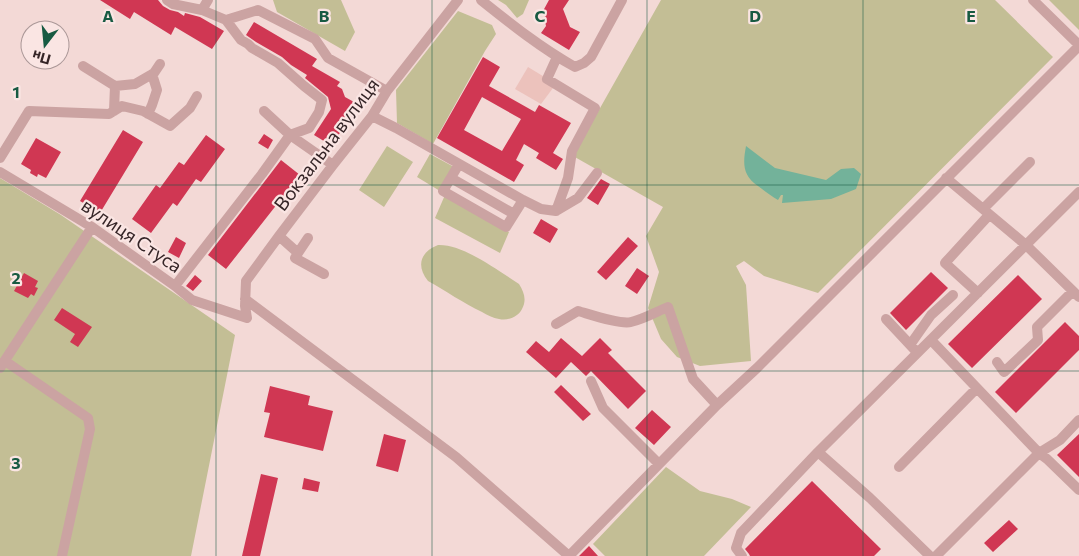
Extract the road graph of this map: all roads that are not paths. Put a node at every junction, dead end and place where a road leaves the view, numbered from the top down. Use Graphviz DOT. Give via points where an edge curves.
graph roads {
  1 [pos="167,0"];
  2 [pos="208,0"];
  3 [pos="458,0"];
  4 [pos="481,0"];
  5 [pos="622,0"];
  6 [pos="1034,0"];
  7 [pos="202,10"];
  8 [pos="226,20"];
  9 [pos="1079,46"];
  10 [pos="557,56"];
  11 [pos="160,64"];
  12 [pos="83,66"];
  13 [pos="152,74"];
  14 [pos="115,86"];
  15 [pos="387,92"];
  16 [pos="197,96"];
  17 [pos="114,111"];
  18 [pos="264,111"];
  19 [pos="148,114"];
  20 [pos="372,116"];
  21 [pos="290,135"];
  22 [pos="0,158"];
  23 [pos="1030,162"];
  24 [pos="459,164"];
  25 [pos="334,165"];
  26 [pos="0,172"];
  27 [pos="597,173"];
  28 [pos="480,176"];
  29 [pos="451,178"];
  30 [pos="946,178"];
  31 [pos="502,188"];
  32 [pos="472,191"];
  33 [pos="1079,192"];
  34 [pos="522,200"];
  35 [pos="493,203"];
  36 [pos="465,204"];
  37 [pos="556,211"];
  38 [pos="986,212"];
  39 [pos="514,214"];
  40 [pos="486,215"];
  41 [pos="92,228"];
  42 [pos="278,236"];
  43 [pos="308,238"];
  44 [pos="1026,245"];
  45 [pos="298,253"];
  46 [pos="324,274"];
  47 [pos="175,286"];
  48 [pos="978,293"];
  49 [pos="1076,294"];
  50 [pos="953,296"];
  51 [pos="245,299"];
  52 [pos="247,318"];
  53 [pos="886,319"];
  54 [pos="556,324"];
  55 [pos="931,340"];
  56 [pos="910,345"];
  57 [pos="918,353"];
  58 [pos="996,362"];
  59 [pos="2,365"];
  60 [pos="591,381"];
  61 [pos="977,388"];
  62 [pos="717,405"];
  63 [pos="1079,420"];
  64 [pos="818,452"];
  65 [pos="1039,453"];
  66 [pos="658,464"];
  67 [pos="899,466"];
  68 [pos="1079,490"];
  69 [pos="62,556"];
  70 [pos="569,556"];
  71 [pos="742,556"];
  72 [pos="930,556"];
  73 [pos="936,556"];
  1 -- 7 [label="street"];
  2 -- 7 [label="street"];
  3 -- 15 [label="street, Вокзальна вулиця"];
  4 -- 10 [label="street" via="520,32"];
  5 -- 10 [label="street" via="591,57 576,67"];
  6 -- 9 [label="street"];
  7 -- 8 [label="street"];
  8 -- 15 [label="street" via="258,10 315,39 328,58"];
  8 -- 21 [label="street" via="241,40 278,63 322,100 309,128"];
  9 -- 30 [label="street"];
  10 -- 37 [label="street" via="547,78 595,108 572,151 568,178"];
  11 -- 13 [label="street"];
  12 -- 14 [label="street"];
  13 -- 14 [label="street" via="135,84"];
  13 -- 19 [label="street" via="157,90"];
  14 -- 17 [label="street"];
  15 -- 20 [label="street, Вокзальна вулиця"];
  16 -- 19 [label="street" via="190,108 170,126"];
  17 -- 19 [label="street" via="122,106"];
  17 -- 22 [label="street" via="109,114 29,112"];
  18 -- 21 [label="street"];
  20 -- 24 [label="street"];
  20 -- 25 [label="street, Вокзальна вулиця"];
  21 -- 25 [label="street"];
  21 -- 47 [label="street"];
  23 -- 38 [label="street"];
  24 -- 28 [label="street"];
  24 -- 29 [label="street"];
  25 -- 42 [label="street, Вокзальна вулиця"];
  26 -- 41 [label="street, вулиця Стуса"];
  27 -- 37 [label="street" via="578,198"];
  28 -- 31 [label="street"];
  28 -- 32 [label="street"];
  29 -- 32 [label="street"];
  29 -- 36 [label="street" via="443,191"];
  30 -- 38 [label="street"];
  30 -- 62 [label="street"];
  31 -- 34 [label="street"];
  31 -- 35 [label="street"];
  32 -- 35 [label="street"];
  32 -- 36 [label="street"];
  33 -- 44 [label="street"];
  34 -- 37 [label="street" via="541,209"];
  34 -- 39 [label="street"];
  35 -- 39 [label="street"];
  35 -- 40 [label="street"];
  36 -- 40 [label="street"];
  38 -- 44 [label="street"];
  38 -- 48 [label="street" via="945,264"];
  39 -- 40 [label="street" via="506,227"];
  41 -- 47 [label="street, вулиця Стуса"];
  41 -- 59 [label="street"];
  42 -- 45 [label="street"];
  42 -- 51 [label="street, Вокзальна вулиця" via="246,281"];
  43 -- 45 [label="street"];
  44 -- 48 [label="street"];
  44 -- 49 [label="street"];
  45 -- 46 [label="street" via="296,258"];
  47 -- 52 [label="street, вулиця Стуса" via="192,300"];
  48 -- 55 [label="street"];
  49 -- 58 [label="street" via="1038,327 1038,340 1004,372"];
  50 -- 56 [label="street" via="931,315"];
  51 -- 52 [label="street, Вокзальна вулиця"];
  51 -- 70 [label="street" via="456,457"];
  53 -- 56 [label="street"];
  54 -- 62 [label="street" via="578,311 629,323 668,307 693,380"];
  55 -- 57 [label="street"];
  55 -- 61 [label="street"];
  56 -- 57 [label="street"];
  57 -- 64 [label="street"];
  59 -- 69 [label="street" via="88,418 90,429"];
  60 -- 66 [label="street" via="603,408"];
  61 -- 65 [label="street"];
  61 -- 67 [label="street"];
  62 -- 66 [label="street"];
  63 -- 65 [label="street" via="1060,440"];
  64 -- 71 [label="street" via="741,533 736,548"];
  64 -- 72 [label="street"];
  65 -- 68 [label="street"];
  65 -- 73 [label="street"];
  66 -- 70 [label="street"];
}
